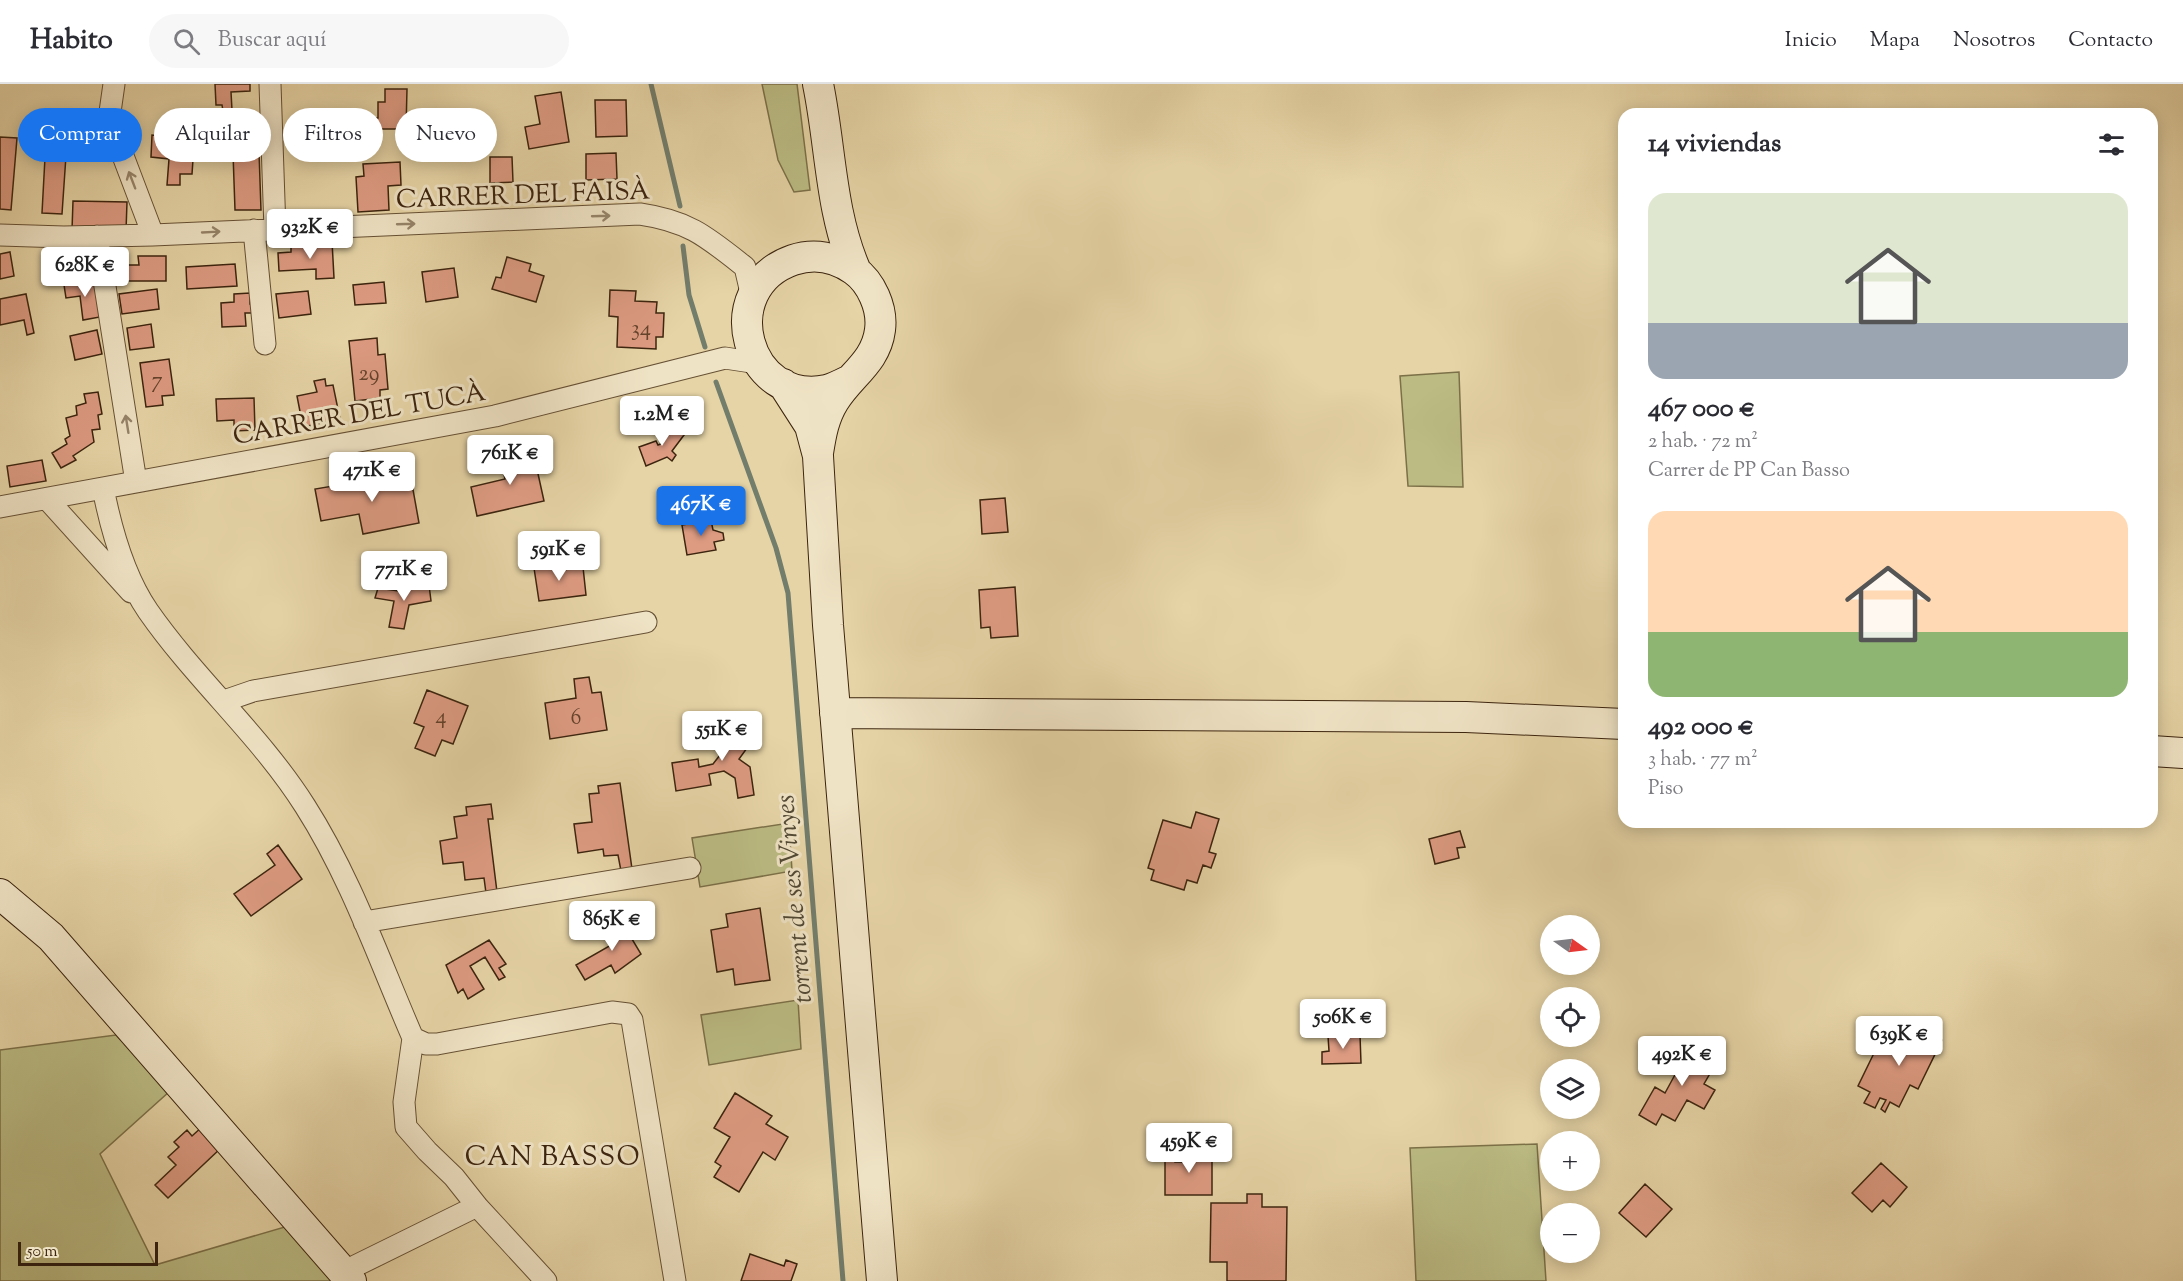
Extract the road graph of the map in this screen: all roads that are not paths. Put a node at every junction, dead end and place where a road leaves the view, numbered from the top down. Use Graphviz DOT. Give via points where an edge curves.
graph roads {
  1 [pos="114,84"];
  2 [pos="270,84"];
  3 [pos="818,84"];
  4 [pos="836,205"];
  5 [pos="264,230"];
  6 [pos="0,235"];
  7 [pos="153,235"];
  8 [pos="97,236"];
  9 [pos="791,261"];
  10 [pos="745,267"];
  11 [pos="856,271"];
  12 [pos="752,297"];
  13 [pos="746,328"];
  14 [pos="265,344"];
  15 [pos="725,358"];
  16 [pos="758,363"];
  17 [pos="848,381"];
  18 [pos="783,384"];
  19 [pos="818,456"];
  20 [pos="136,482"];
  21 [pos="103,488"];
  22 [pos="47,499"];
  23 [pos="1,504"];
  24 [pos="147,610"];
  25 [pos="646,622"];
  26 [pos="224,701"];
  27 [pos="835,713"];
  28 [pos="1618,724"];
  29 [pos="2158,751"];
  30 [pos="2183,753"];
  31 [pos="690,868"];
  32 [pos="0,894"];
  33 [pos="364,922"];
  34 [pos="413,1038"];
  35 [pos="477,1206"];
  36 [pos="347,1276"];
  37 [pos="546,1281"];
  38 [pos="675,1281"];
  39 [pos="882,1281"];
  7 -- 1 [label="street, one-way" via="109,119"];
  2 -- 5 [label="street"];
  3 -- 4 [label="main road"];
  4 -- 9 [label="main road" via="827,228"];
  4 -- 11 [label="main road" via="840,230"];
  7 -- 5 [label="street, CARRER DEL FAISÀ, one-way"];
  5 -- 10 [label="street, CARRER DEL FAISÀ, one-way" via="640,214 693,227"];
  5 -- 14 [label="street"];
  6 -- 8 [label="street, CARRER DEL FAISÀ"];
  7 -- 8 [label="street, CARRER DEL FAISÀ"];
  20 -- 8 [label="street, one-way"];
  9 -- 10 [label="street"];
  9 -- 11 [label="main road" via="831,259"];
  9 -- 12 [label="main road" via="762,279"];
  10 -- 12 [label="street"];
  11 -- 17 [label="main road" via="870,287 879,307 880,328 876,349 865,367"];
  12 -- 13 [label="main road"];
  13 -- 15 [label="street"];
  13 -- 16 [label="main road"];
  15 -- 16 [label="street, CARRER DEL TUCÀ"];
  15 -- 20 [label="street, CARRER DEL TUCÀ" via="495,416"];
  16 -- 18 [label="main road"];
  17 -- 18 [label="main road" via="827,390 805,391"];
  17 -- 19 [label="main road" via="828,412"];
  18 -- 19 [label="main road" via="810,426"];
  19 -- 27 [label="main road"];
  20 -- 21 [label="street, CARRER DEL TUCÀ"];
  21 -- 22 [label="street, CARRER DEL TUCÀ"];
  21 -- 24 [label="street" via="109,519 127,569"];
  22 -- 23 [label="street, CARRER DEL TUCÀ"];
  22 -- 24 [label="street"];
  24 -- 26 [label="street"];
  25 -- 26 [label="street" via="253,691"];
  26 -- 33 [label="street" via="274,760 306,808"];
  27 -- 28 [label="main road" via="1431,716"];
  27 -- 39 [label="main road"];
  29 -- 30 [label="main road"];
  31 -- 33 [label="street"];
  32 -- 36 [label="main road" via="51,937"];
  33 -- 34 [label="street"];
  34 -- 35 [label="street" via="404,1101 406,1127"];
  34 -- 38 [label="street" via="437,1044 612,1012 628,1014 633,1020"];
  35 -- 36 [label="street"];
  35 -- 37 [label="street"];
}
